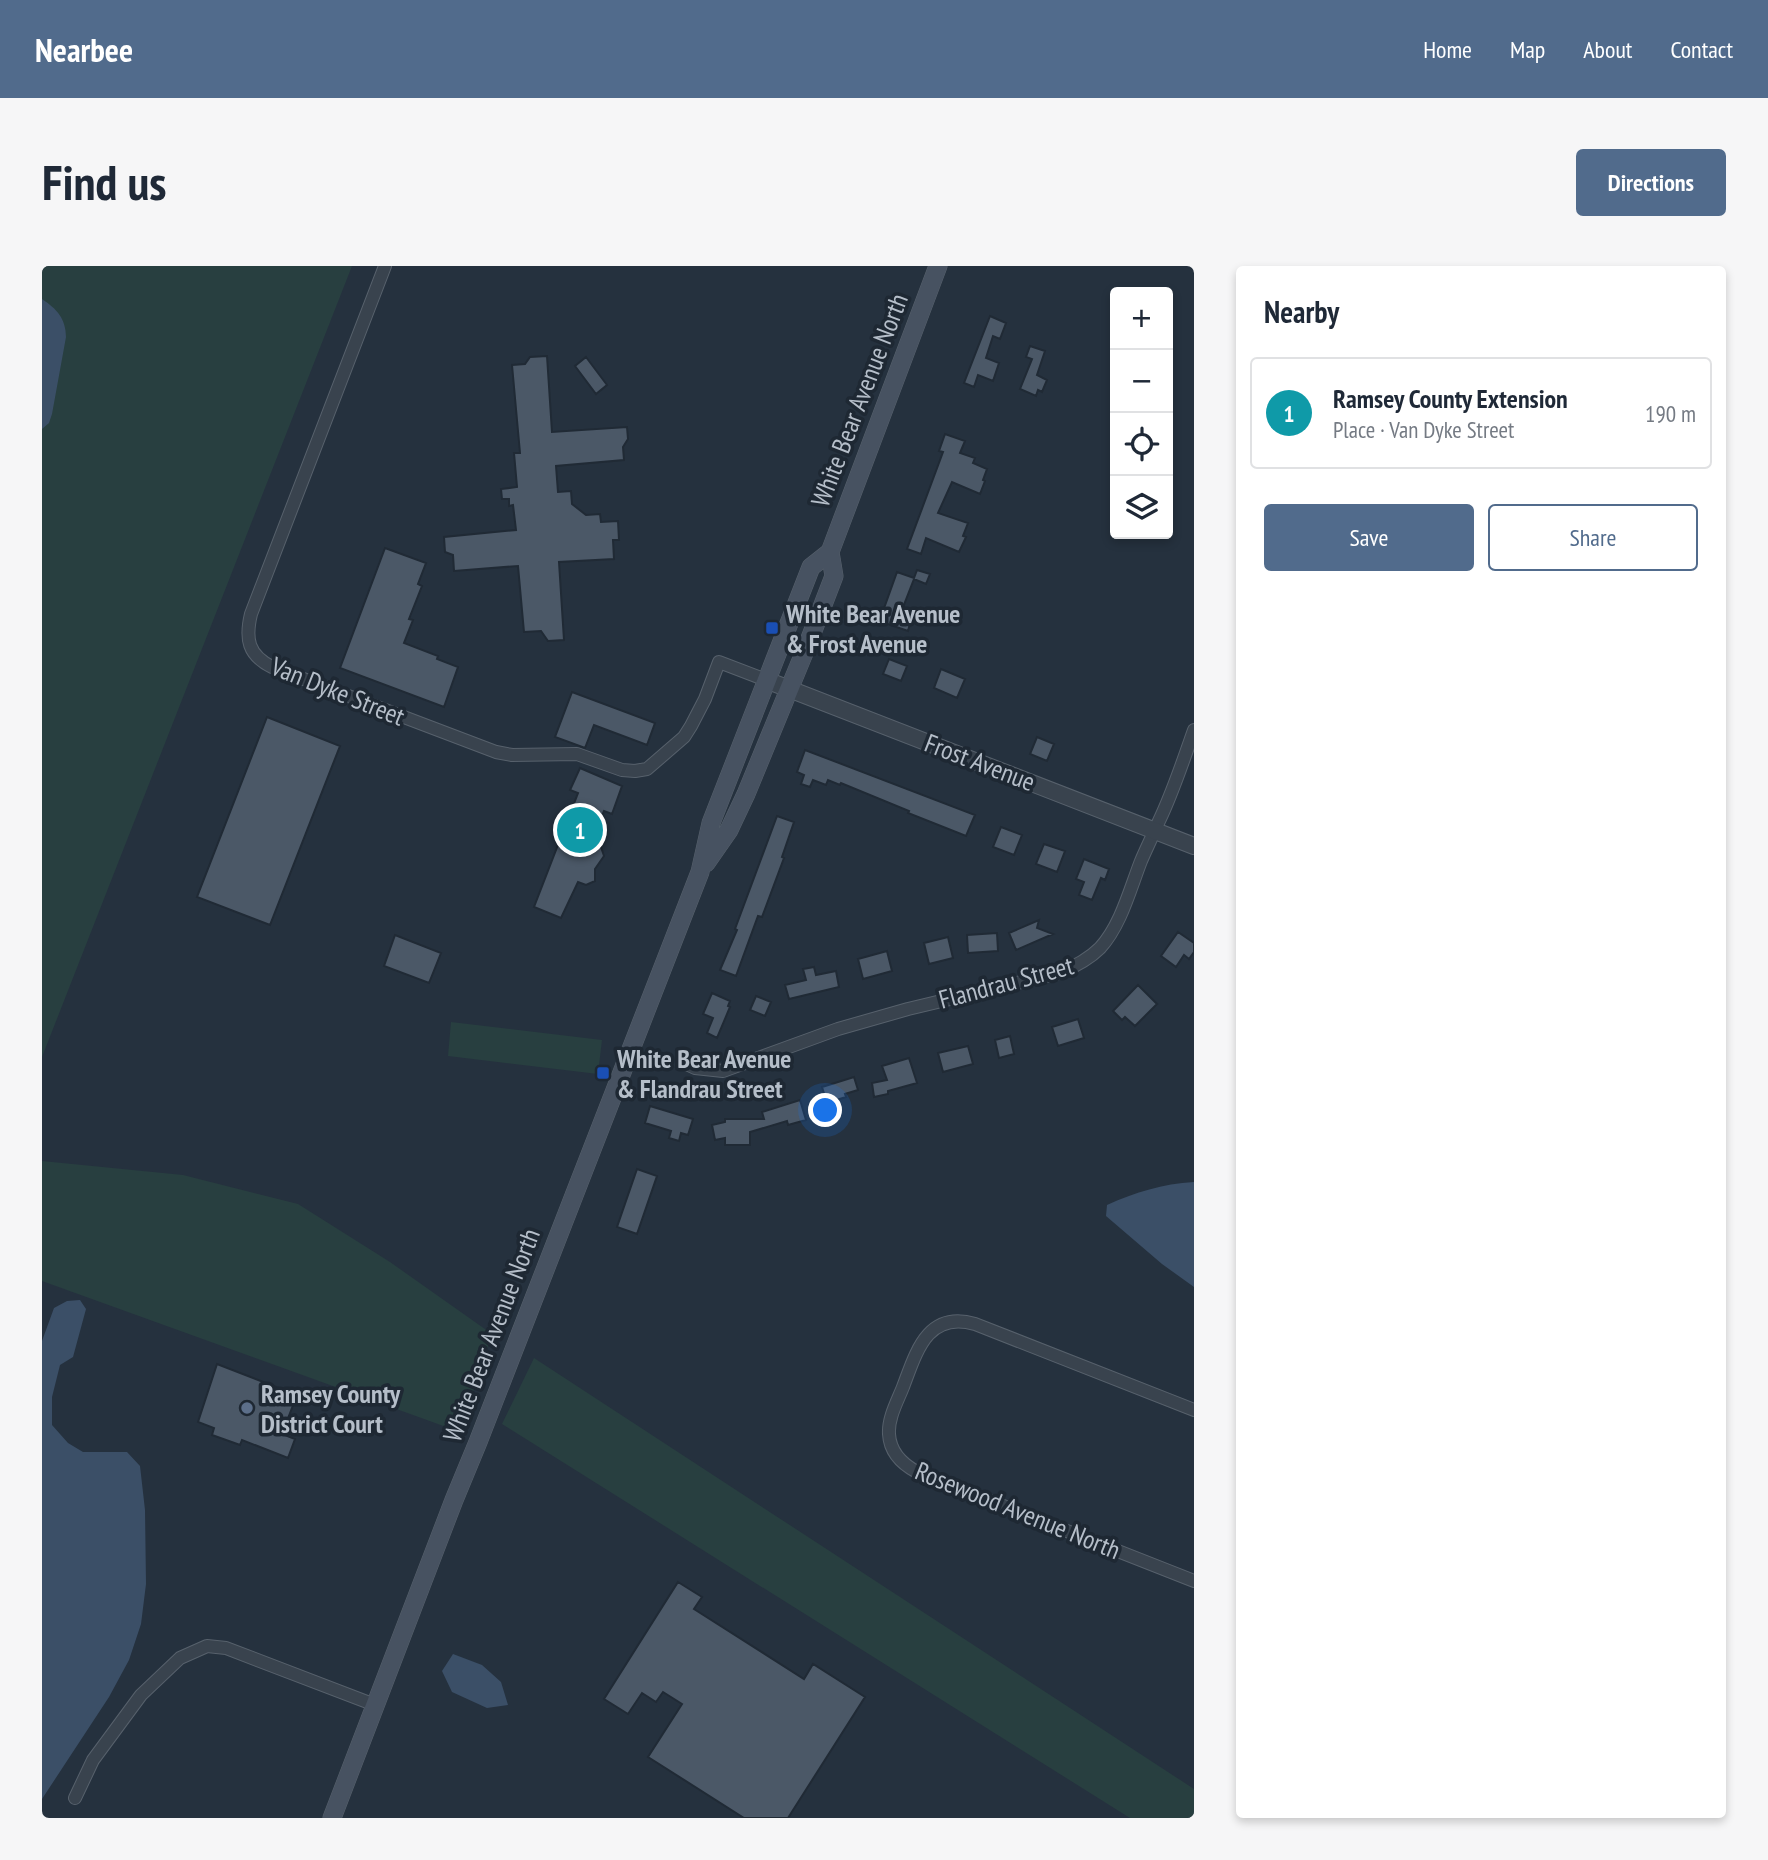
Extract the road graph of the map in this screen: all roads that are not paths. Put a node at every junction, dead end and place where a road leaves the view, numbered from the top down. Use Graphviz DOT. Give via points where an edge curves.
graph roads {
  1 [pos="385,266"];
  2 [pos="938,266"];
  3 [pos="830,552"];
  4 [pos="766,680"];
  5 [pos="790,689"];
  6 [pos="1194,730"];
  7 [pos="1155,831"];
  8 [pos="1194,846"];
  9 [pos="700,872"];
  10 [pos="682,1062"];
  11 [pos="1194,1410"];
  12 [pos="1194,1581"];
  13 [pos="374,1705"];
  14 [pos="75,1797"];
  15 [pos="332,1818"];
  1 -- 4 [label="street, Van Dyke Street" via="251,614 247,635 256,656 272,667 496,752 577,754 635,771 651,767 684,737 719,662"];
  2 -- 3 [label="main road, White Bear Avenue North"];
  3 -- 4 [label="main road, White Bear Avenue North" via="811,567"];
  3 -- 5 [label="main road, White Bear Avenue North" via="834,576"];
  4 -- 5 [label="street, Frost Avenue"];
  4 -- 9 [label="main road, White Bear Avenue North" via="711,823"];
  5 -- 7 [label="street, Frost Avenue"];
  5 -- 9 [label="main road, White Bear Avenue North" via="729,830"];
  6 -- 7 [label="street, Flandrau Street"];
  7 -- 8 [label="street, Frost Avenue"];
  7 -- 10 [label="street, Flandrau Street" via="1111,934 1074,967 838,1029 723,1071"];
  9 -- 13 [label="main road, White Bear Avenue North"];
  11 -- 12 [label="street, Rosewood Avenue North" via="975,1324 956,1321 932,1330 923,1339 889,1424 892,1447 906,1466 917,1472"];
  13 -- 14 [label="street" via="226,1648 207,1646 180,1658 141,1695 93,1760"];
  13 -- 15 [label="main road, White Bear Avenue North"];
}
